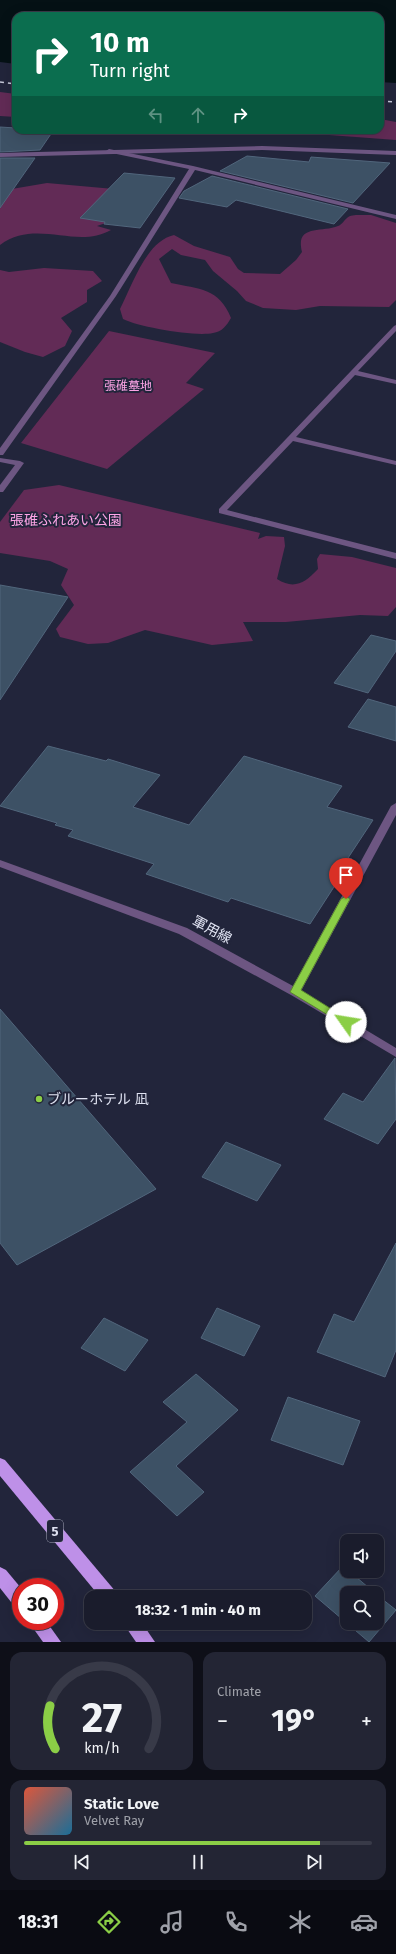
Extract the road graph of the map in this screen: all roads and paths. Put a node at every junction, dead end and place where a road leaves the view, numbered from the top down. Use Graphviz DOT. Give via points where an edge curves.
graph roads {
  1 [pos="110,151"];
  2 [pos="396,153"];
  3 [pos="0,155"];
  4 [pos="194,168"];
  5 [pos="396,217"];
  6 [pos="396,327"];
  7 [pos="353,372"];
  8 [pos="396,382"];
  9 [pos="290,438"];
  10 [pos="0,453"];
  11 [pos="0,460"];
  12 [pos="396,463"];
  13 [pos="0,490"];
  14 [pos="396,556"];
  15 [pos="396,806"];
  16 [pos="0,863"];
  17 [pos="296,992"];
  18 [pos="396,1053"];
  19 [pos="0,1464"];
  20 [pos="0,1575"];
  21 [pos="12,1590"];
  22 [pos="104,1590"];
  23 [pos="43,1630"];
  24 [pos="138,1630"];
  25 [pos="53,1642"];
  26 [pos="147,1642"];
  1 -- 2 [label="street" via="262,148"];
  1 -- 3 [label="street"];
  1 -- 4 [label="street"];
  4 -- 5 [label="street"];
  4 -- 10 [label="street" via="113,296"];
  6 -- 7 [label="street"];
  7 -- 8 [label="street"];
  7 -- 9 [label="street"];
  9 -- 12 [label="street"];
  9 -- 14 [label="street" via="222,511"];
  11 -- 13 [label="street" via="20,463"];
  15 -- 17 [label="street"];
  16 -- 17 [label="street, 軍用線" via="184,931"];
  17 -- 18 [label="street, 軍用線"];
  19 -- 22 [label="highway, 5"];
  20 -- 21 [label="highway"];
  23 -- 25 [label="highway"];
  24 -- 26 [label="highway"];
}
